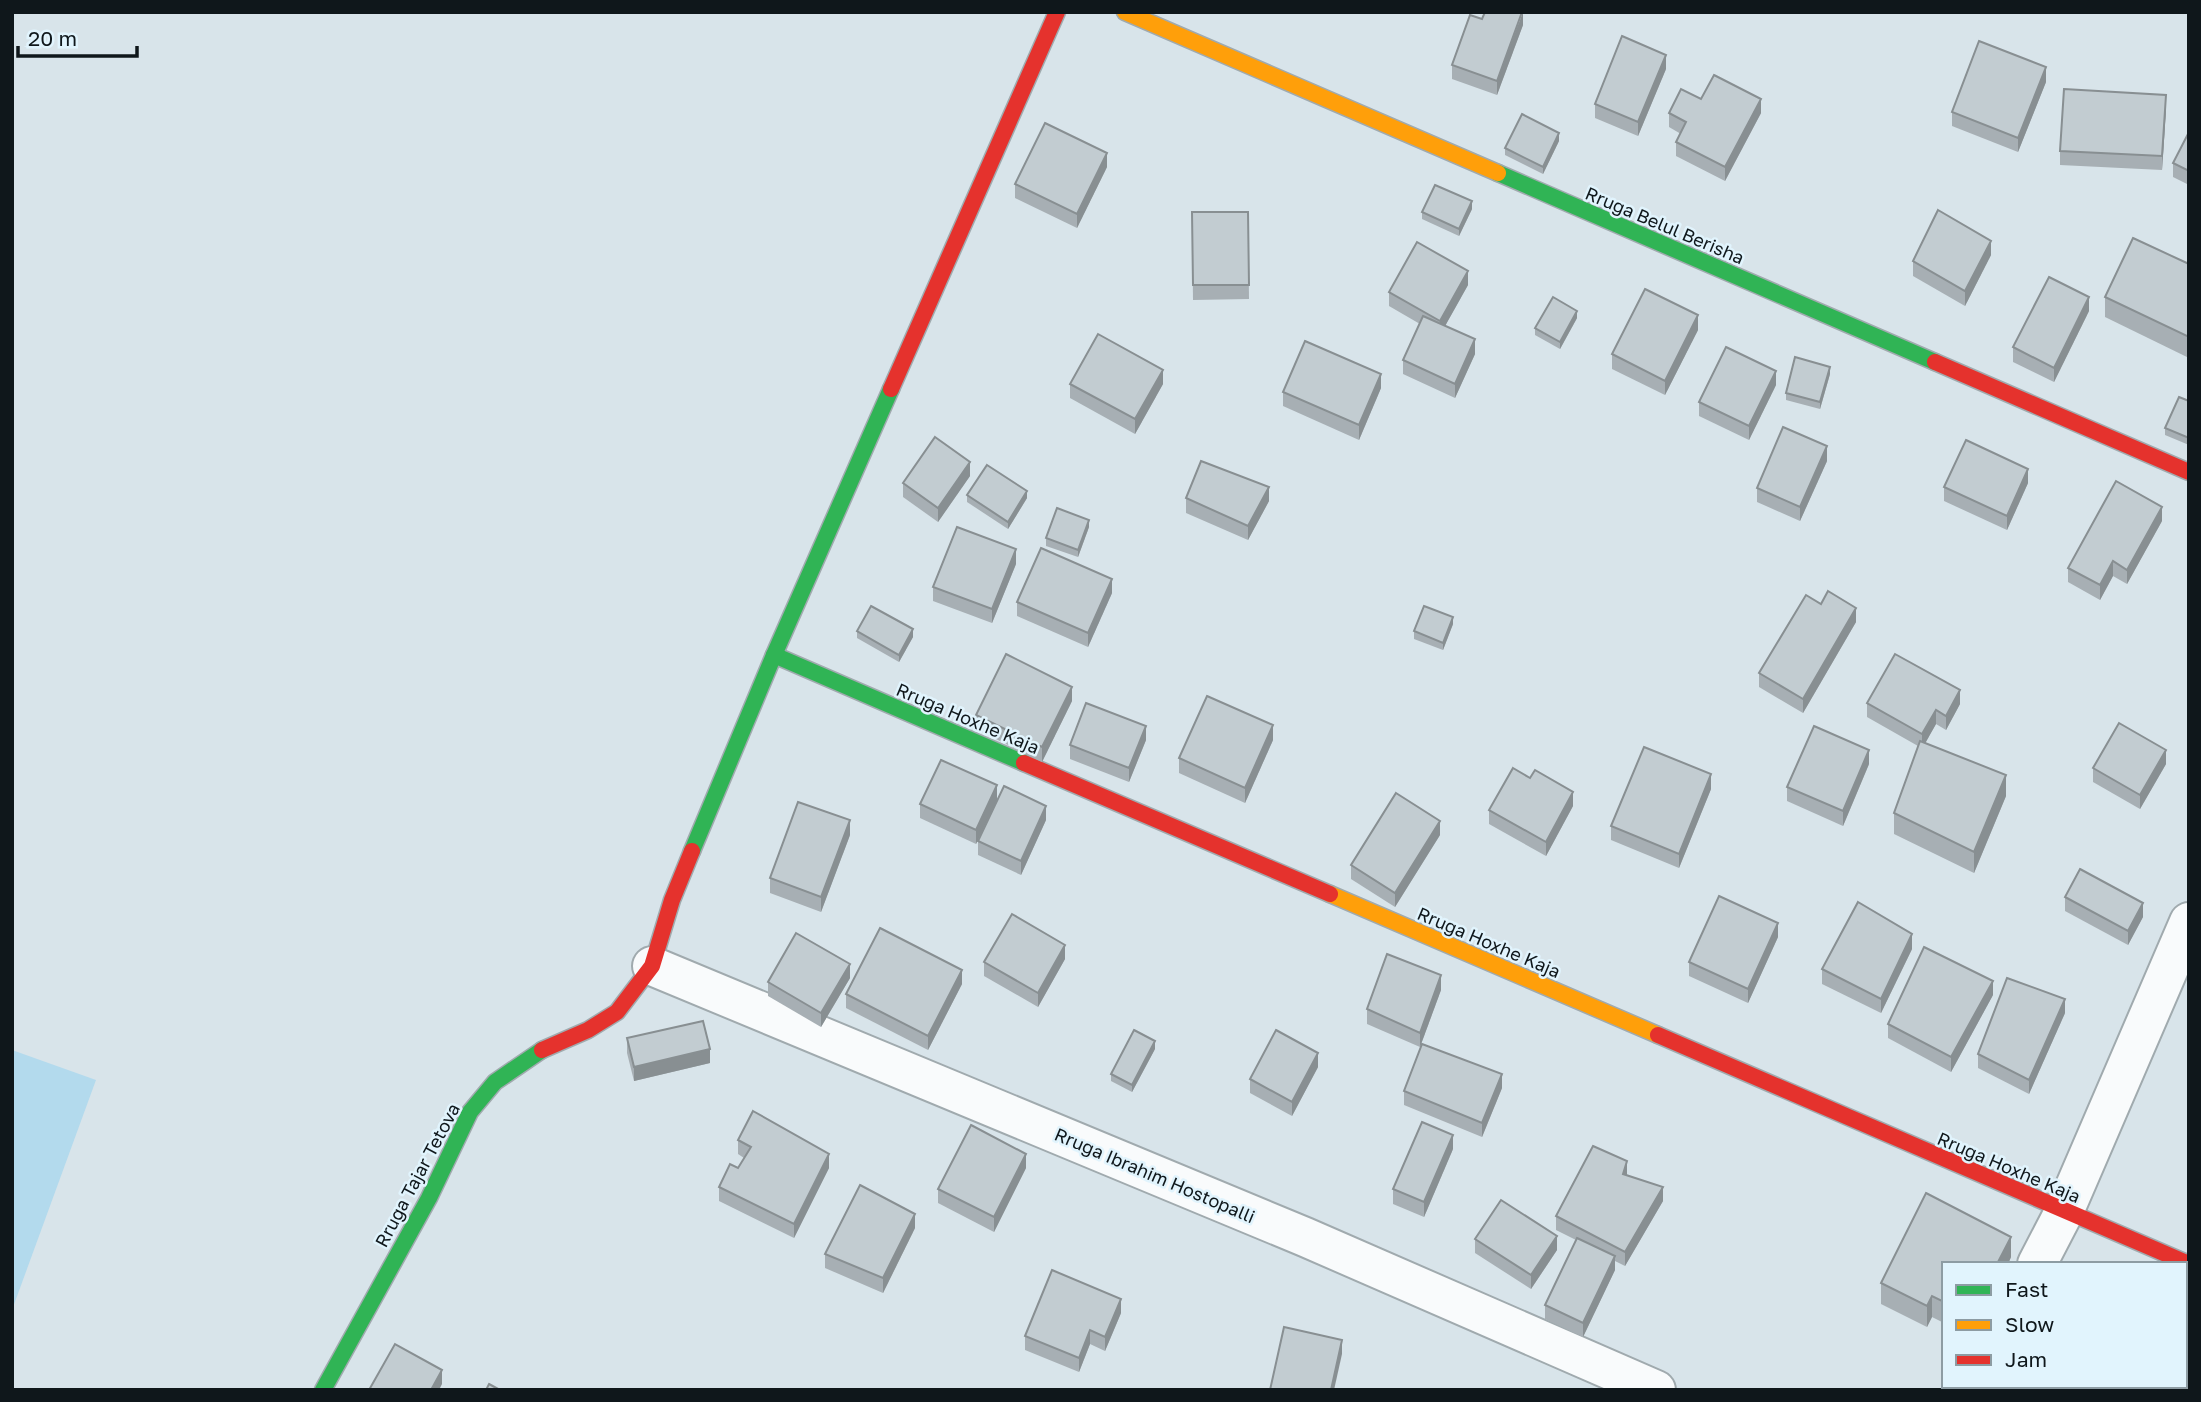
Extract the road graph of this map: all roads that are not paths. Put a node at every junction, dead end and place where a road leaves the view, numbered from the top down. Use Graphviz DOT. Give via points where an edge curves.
graph roads {
  1 [pos="1057,12"];
  2 [pos="1125,12"];
  3 [pos="2189,472"];
  4 [pos="774,655"];
  5 [pos="2189,922"];
  6 [pos="652,966"];
  7 [pos="2064,1212"];
  8 [pos="2038,1262"];
  9 [pos="2184,1262"];
  10 [pos="323,1390"];
  11 [pos="1656,1390"];
  1 -- 4 [label="street"];
  2 -- 3 [label="street, Rruga Belul Berisha"];
  4 -- 6 [label="street" via="671,900"];
  4 -- 7 [label="street, Rruga Hoxhe Kaja"];
  5 -- 7 [label="street"];
  6 -- 10 [label="street, Rruga Tajar Tetova" via="617,1012 545,1048 495,1082 470,1112 429,1198"];
  6 -- 11 [label="street, Rruga Ibrahim Hostopalli" via="1305,1237"];
  7 -- 8 [label="street"];
  7 -- 9 [label="street, Rruga Hoxhe Kaja"];
}
